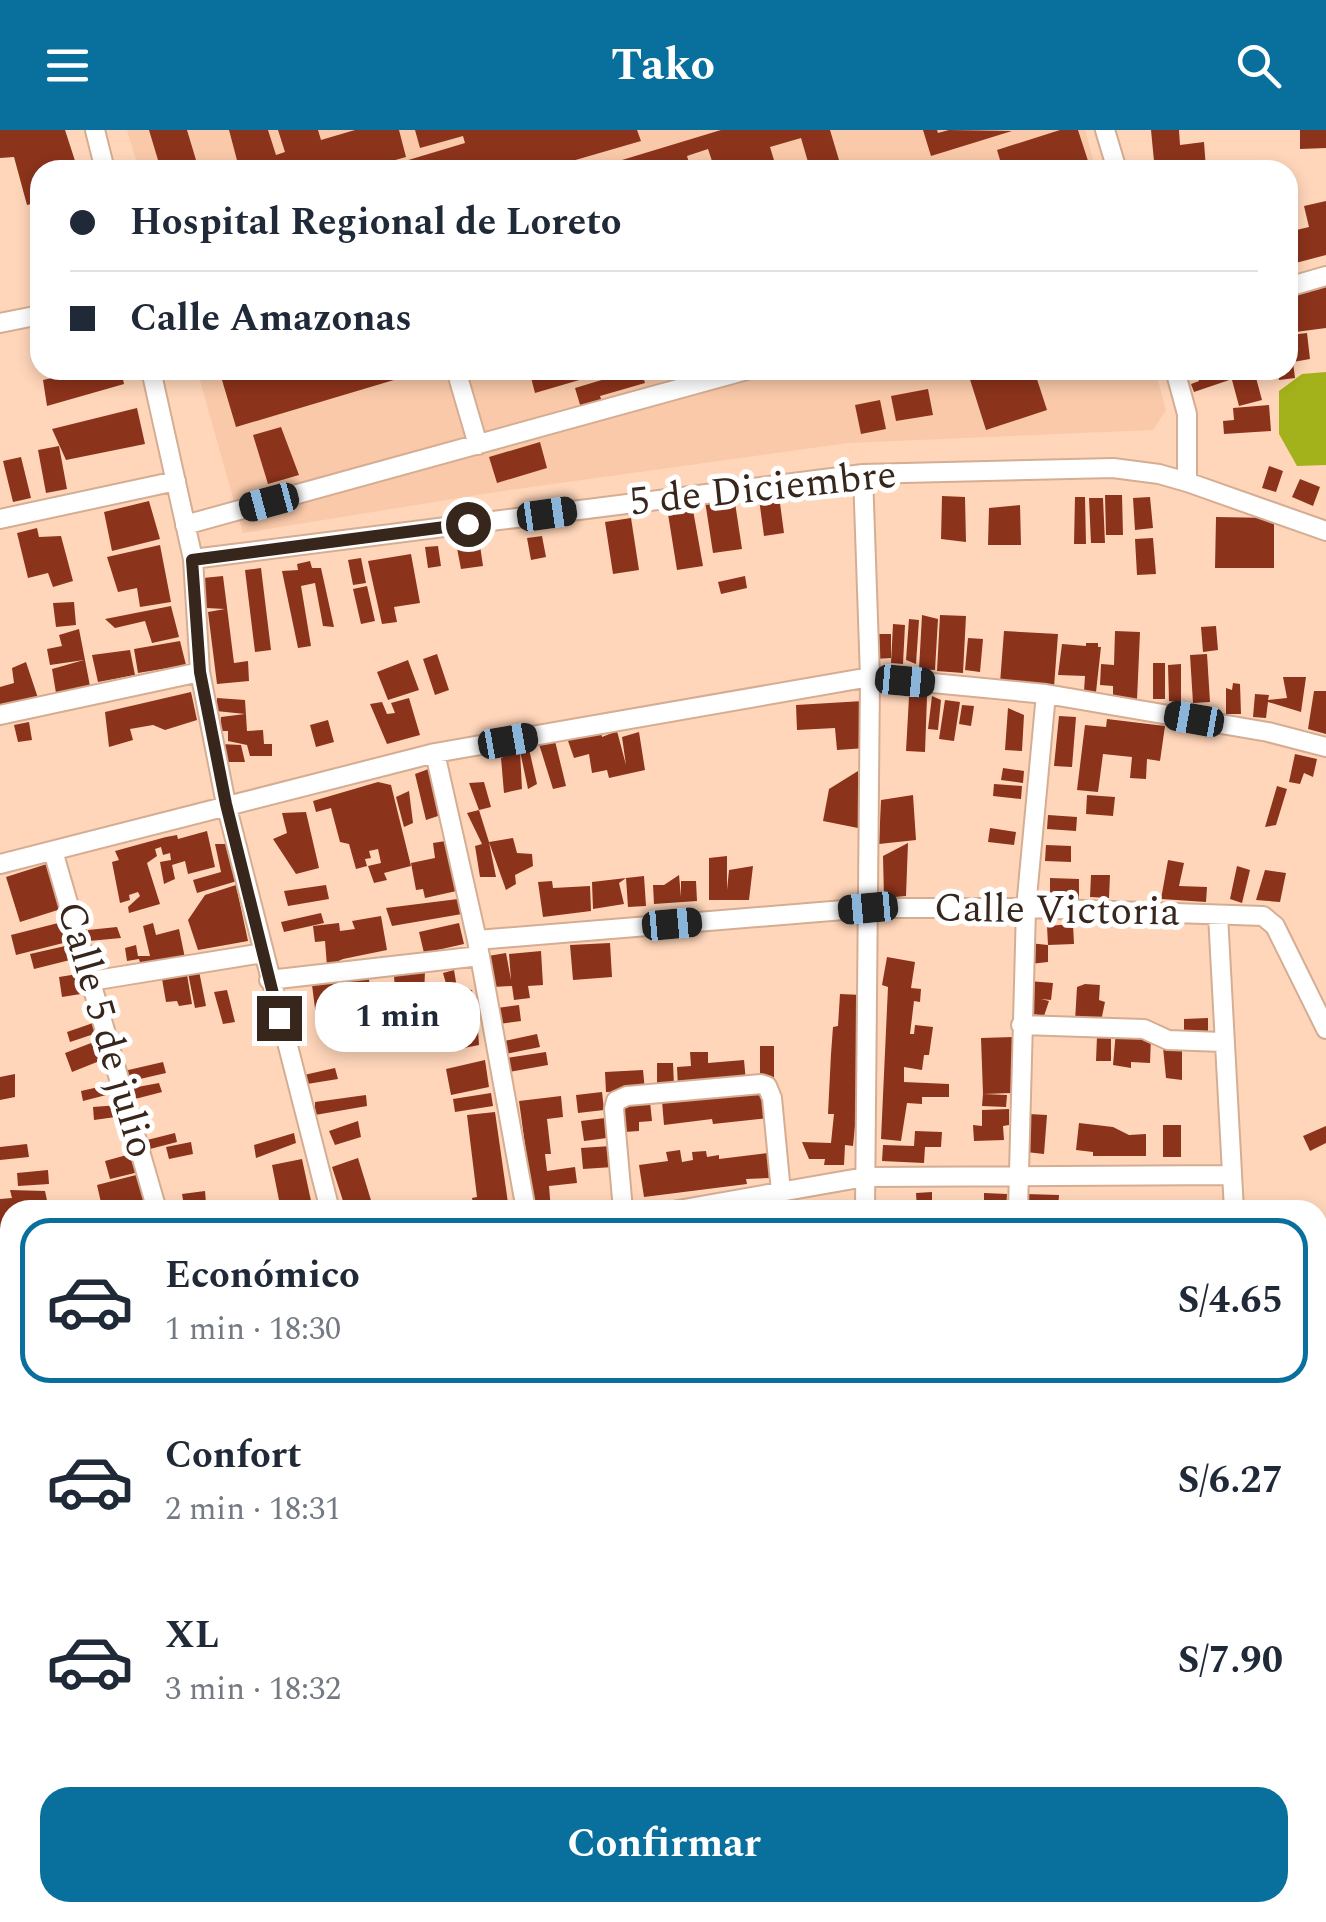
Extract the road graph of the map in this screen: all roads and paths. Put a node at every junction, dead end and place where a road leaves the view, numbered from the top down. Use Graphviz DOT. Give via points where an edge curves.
graph roads {
  1 [pos="95,130"];
  2 [pos="1105,130"];
  3 [pos="102,160"];
  4 [pos="1114,160"];
  5 [pos="1326,276"];
  6 [pos="1298,284"];
  7 [pos="30,317"];
  8 [pos="0,323"];
  9 [pos="154,380"];
  10 [pos="459,380"];
  11 [pos="712,380"];
  12 [pos="1178,380"];
  13 [pos="478,446"];
  14 [pos="863,474"];
  15 [pos="176,481"];
  16 [pos="1187,482"];
  17 [pos="0,519"];
  18 [pos="185,524"];
  19 [pos="1326,531"];
  20 [pos="192,560"];
  21 [pos="200,672"];
  22 [pos="870,678"];
  23 [pos="1046,694"];
  24 [pos="0,715"];
  25 [pos="1326,747"];
  26 [pos="435,753"];
  27 [pos="226,804"];
  28 [pos="53,851"];
  29 [pos="0,864"];
  30 [pos="868,908"];
  31 [pos="1026,908"];
  32 [pos="1218,915"];
  33 [pos="479,948"];
  34 [pos="262,953"];
  35 [pos="269,980"];
  36 [pos="91,981"];
  37 [pos="1021,1025"];
  38 [pos="1326,1029"];
  39 [pos="1222,1042"];
  40 [pos="1232,1175"];
  41 [pos="1018,1176"];
  42 [pos="865,1177"];
  43 [pos="781,1192"];
  44 [pos="155,1200"];
  45 [pos="327,1200"];
  46 [pos="524,1200"];
  47 [pos="622,1200"];
  48 [pos="735,1200"];
  49 [pos="865,1200"];
  50 [pos="1018,1200"];
  51 [pos="1233,1200"];
  1 -- 3 [label="street"];
  2 -- 4 [label="street"];
  5 -- 6 [label="street"];
  7 -- 8 [label="street"];
  9 -- 15 [label="street"];
  10 -- 13 [label="street"];
  11 -- 13 [label="street"];
  12 -- 16 [label="street" via="1187,414"];
  13 -- 18 [label="street"];
  14 -- 16 [label="street, 5 de Diciembre" via="1113,468"];
  14 -- 20 [label="street, 5 de Diciembre"];
  14 -- 22 [label="street"];
  15 -- 17 [label="street"];
  15 -- 18 [label="street"];
  16 -- 19 [label="street, 5 de Diciembre"];
  18 -- 20 [label="street"];
  20 -- 21 [label="street"];
  21 -- 24 [label="street"];
  21 -- 27 [label="street"];
  22 -- 23 [label="street"];
  22 -- 26 [label="street"];
  22 -- 30 [label="street"];
  23 -- 25 [label="street"];
  23 -- 31 [label="street"];
  26 -- 27 [label="street"];
  26 -- 33 [label="street"];
  27 -- 28 [label="street"];
  27 -- 34 [label="street"];
  28 -- 29 [label="street"];
  28 -- 36 [label="street, Calle 5 de julio"];
  30 -- 31 [label="street, Calle Victoria"];
  30 -- 33 [label="street, Calle Victoria"];
  30 -- 42 [label="street"];
  31 -- 32 [label="street, Calle Victoria"];
  31 -- 37 [label="street"];
  32 -- 38 [label="street, Calle Victoria" via="1270,920"];
  32 -- 39 [label="street"];
  33 -- 35 [label="street, Calle Victoria"];
  33 -- 46 [label="street"];
  34 -- 35 [label="street"];
  34 -- 36 [label="street"];
  35 -- 45 [label="street"];
  36 -- 44 [label="street, Calle 5 de julio"];
  37 -- 39 [label="street" via="1144,1029 1168,1040"];
  37 -- 41 [label="street"];
  39 -- 40 [label="street"];
  40 -- 41 [label="street"];
  40 -- 51 [label="street"];
  41 -- 42 [label="street"];
  41 -- 50 [label="street"];
  42 -- 43 [label="street"];
  42 -- 49 [label="street"];
  43 -- 47 [label="street" via="772,1098 761,1084 616,1102"];
  43 -- 48 [label="street"];
}
